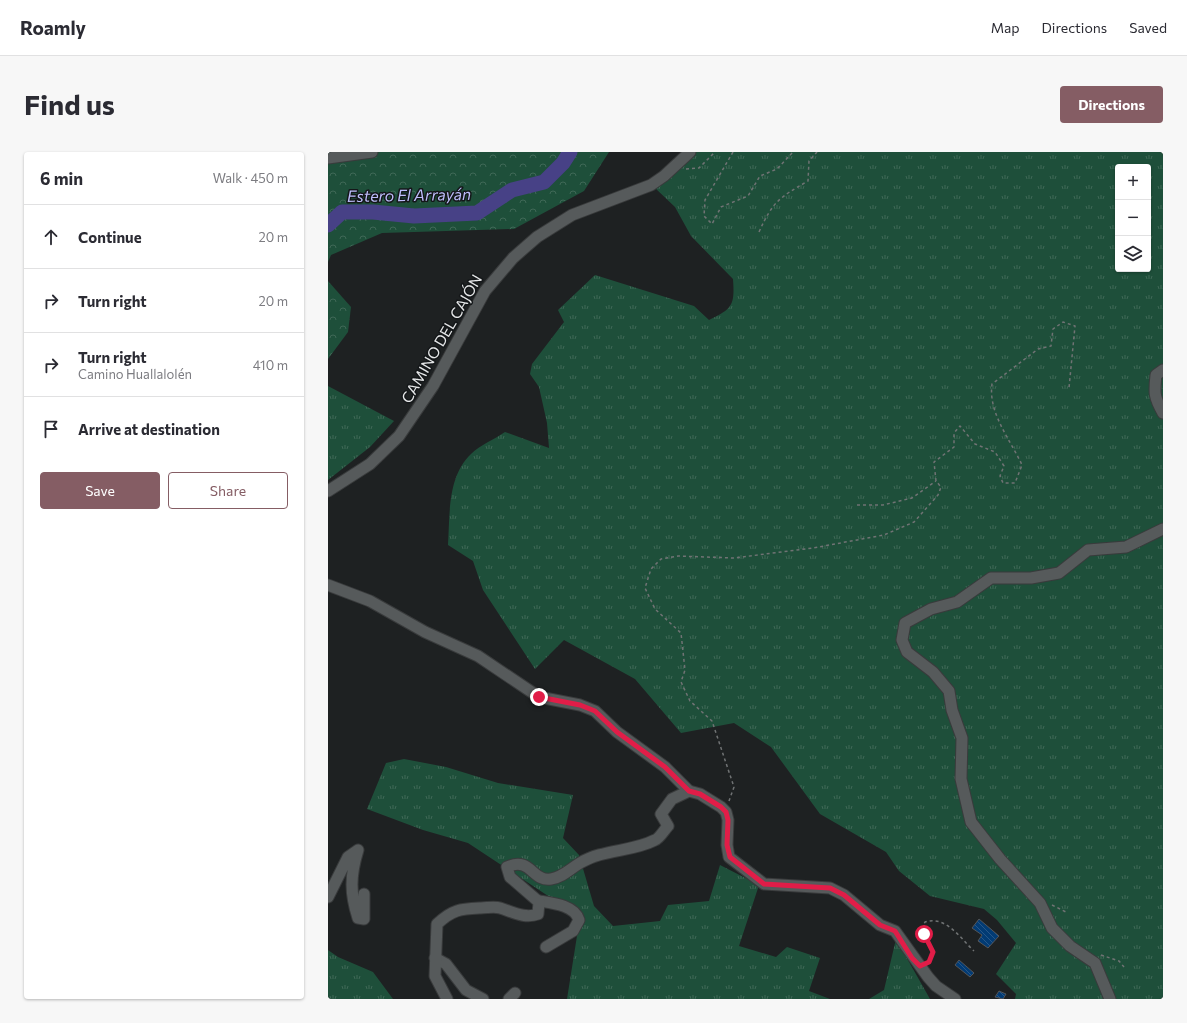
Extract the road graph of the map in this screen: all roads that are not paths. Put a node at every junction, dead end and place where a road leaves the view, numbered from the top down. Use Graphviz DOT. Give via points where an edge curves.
graph roads {
  1 [pos="372,152"];
  2 [pos="690,152"];
  3 [pos="328,158"];
  4 [pos="1163,370"];
  5 [pos="1163,413"];
  6 [pos="328,491"];
  7 [pos="1163,529"];
  8 [pos="328,585"];
  9 [pos="689,791"];
  10 [pos="364,894"];
  11 [pos="328,897"];
  12 [pos="538,901"];
  13 [pos="546,947"];
  14 [pos="435,958"];
  15 [pos="447,999"];
  16 [pos="483,999"];
  17 [pos="955,999"];
  18 [pos="1110,999"];
  1 -- 3 [label="street"];
  2 -- 6 [label="street, CAMINO DEL CAJÓN" via="651,185 572,215 542,234 513,258 485,291 433,386 399,436 370,464"];
  4 -- 5 [label="street" via="1156,375 1155,385 1155,399"];
  7 -- 18 [label="street" via="1126,547 1088,550 1059,572 1031,578 991,578 957,602 931,609 905,623 902,640 907,652 933,672 949,691 952,710 962,738 961,779 972,822 1000,860 1040,903 1052,928 1070,946 1095,963"];
  8 -- 9 [label="street" via="370,601 424,632 478,656 539,697 580,705 595,711 617,732 665,767"];
  9 -- 12 [label="street" via="672,798 661,814 668,826 657,840 598,854 579,863 567,873 549,879 539,876 524,865 516,863 507,867 510,877"];
  9 -- 17 [label="street" via="700,794 726,812 730,857 764,884 830,888 844,895 880,925 895,931 912,958 936,986"];
  10 -- 11 [label="street" via="364,919 358,918 352,900 351,872 358,850 348,857"];
  12 -- 13 [label="street" via="558,904 574,911 579,920 573,931"];
  12 -- 14 [label="street" via="538,914 532,916 498,907 462,908 446,915 437,924"];
  14 -- 15 [label="street" via="435,976"];
  14 -- 16 [label="street" via="446,964 466,990"];
}
